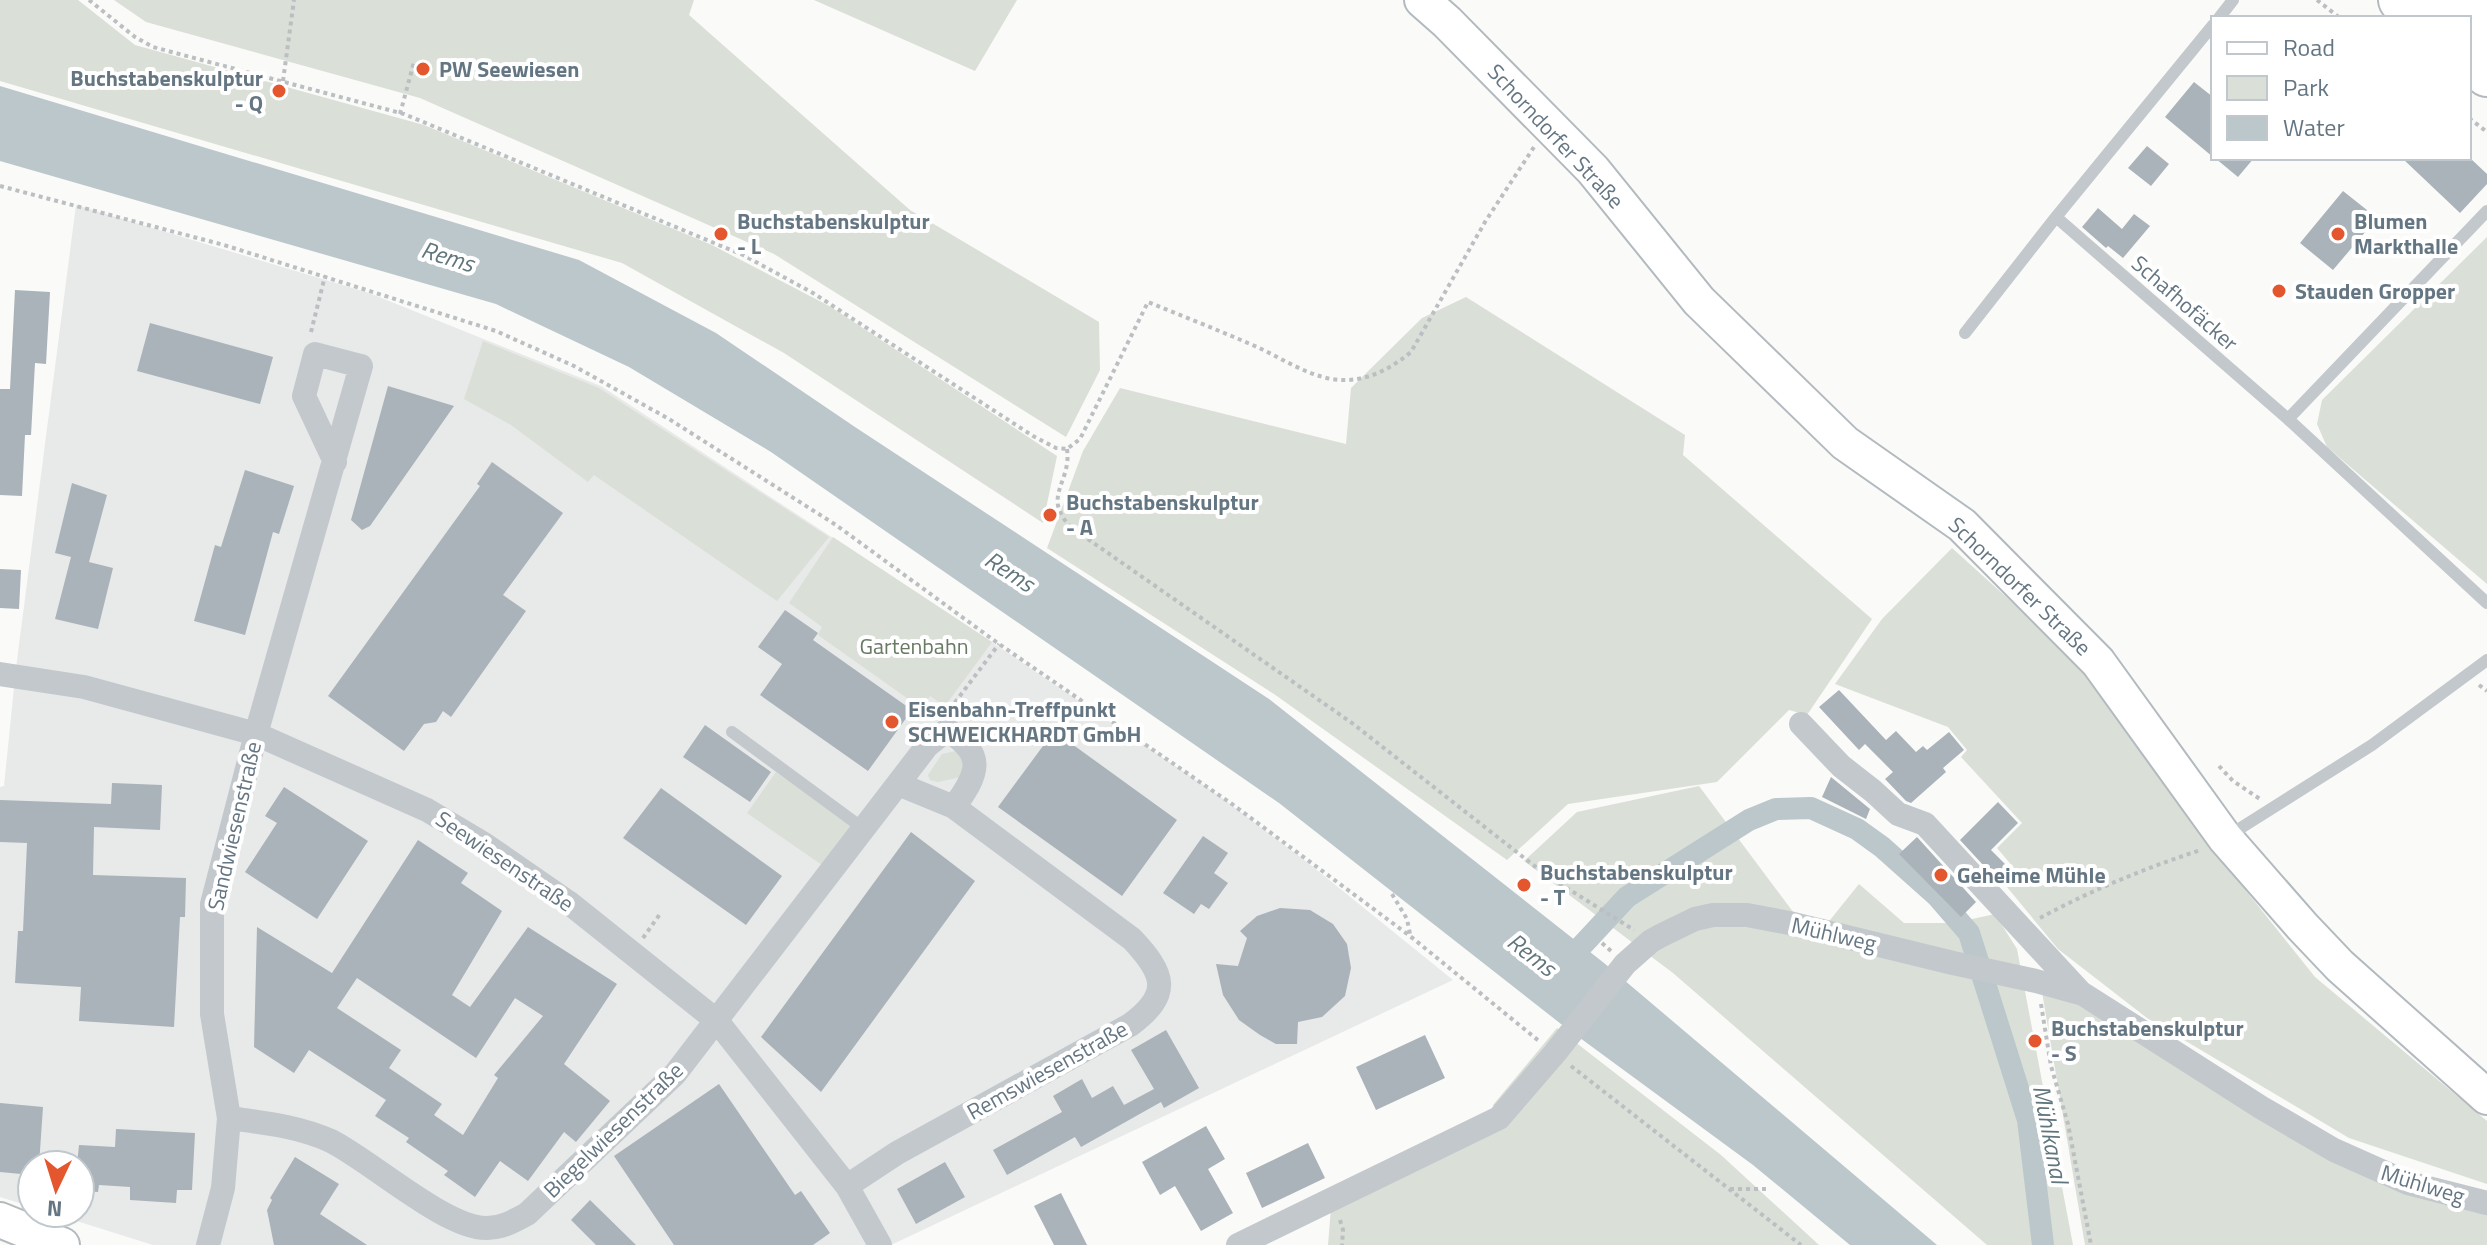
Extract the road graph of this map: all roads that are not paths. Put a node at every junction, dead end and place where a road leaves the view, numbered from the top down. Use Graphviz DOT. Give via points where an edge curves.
graph roads {
  1 [pos="1422,0"];
  2 [pos="2233,0"];
  3 [pos="2401,0"];
  4 [pos="2457,0"];
  5 [pos="2221,16"];
  6 [pos="2420,16"];
  7 [pos="2487,26"];
  8 [pos="2211,27"];
  9 [pos="2471,60"];
  10 [pos="2487,74"];
  11 [pos="2487,211"];
  12 [pos="2056,217"];
  13 [pos="1965,333"];
  14 [pos="2288,419"];
  15 [pos="335,462"];
  16 [pos="2487,603"];
  17 [pos="2487,660"];
  18 [pos="0,674"];
  19 [pos="1801,724"];
  20 [pos="732,732"];
  21 [pos="256,734"];
  22 [pos="898,784"];
  23 [pos="954,807"];
  24 [pos="864,829"];
  25 [pos="2225,838"];
  26 [pos="2083,994"];
  27 [pos="717,1021"];
  28 [pos="2487,1097"];
  29 [pos="229,1118"];
  30 [pos="847,1186"];
  31 [pos="2487,1203"];
  32 [pos="0,1220"];
  33 [pos="62,1245"];
  34 [pos="208,1245"];
  35 [pos="880,1245"];
  36 [pos="1238,1245"];
  1 -- 25 [label="main road, Schorndorfer Straße" via="1593,170 1721,323 1845,443 1962,525 2098,662"];
  2 -- 5 [label="lane"];
  3 -- 6 [label="highway"];
  4 -- 7 [label="highway"];
  8 -- 12 [label="lane"];
  9 -- 10 [label="highway"];
  11 -- 14 [label="lane"];
  12 -- 13 [label="lane"];
  12 -- 14 [label="lane, Schafhofäcker"];
  14 -- 16 [label="lane, Schafhofäcker"];
  15 -- 15 [label="street, Sandwiesenstraße" via="304,396 315,354 361,366"];
  15 -- 21 [label="street, Sandwiesenstraße"];
  17 -- 25 [label="lane" via="2372,745"];
  18 -- 21 [label="street, Seewiesenstraße" via="84,687"];
  19 -- 26 [label="street" via="1898,814 1925,824"];
  20 -- 24 [label="lane"];
  21 -- 27 [label="street, Seewiesenstraße" via="427,810 484,844 568,902"];
  21 -- 29 [label="street, Sandwiesenstraße" via="212,904 212,1014"];
  22 -- 23 [label="street"];
  22 -- 23 [label="street, Biegelwiesenstraße" via="927,746 947,730 963,740 975,765 971,783"];
  22 -- 24 [label="street, Biegelwiesenstraße"];
  23 -- 30 [label="street, Remswiesenstraße" via="1132,939 1151,959 1159,996 1130,1025"];
  24 -- 27 [label="street, Biegelwiesenstraße"];
  25 -- 28 [label="main road, Schorndorfer Straße" via="2340,966"];
  26 -- 31 [label="street, Mühlweg" via="2334,1150 2408,1183"];
  26 -- 36 [label="street, Mühlweg" via="1747,915 1687,922 1651,941 1625,964 1499,1118"];
  27 -- 29 [label="street, Biegelwiesenstraße" via="675,1074 527,1214 507,1225 485,1229 459,1223 334,1143 304,1130"];
  27 -- 30 [label="street, Seewiesenstraße"];
  29 -- 34 [label="street, Sandwiesenstraße" via="223,1188"];
  30 -- 35 [label="street, Seewiesenstraße"];
  32 -- 33 [label="main road"];
}
